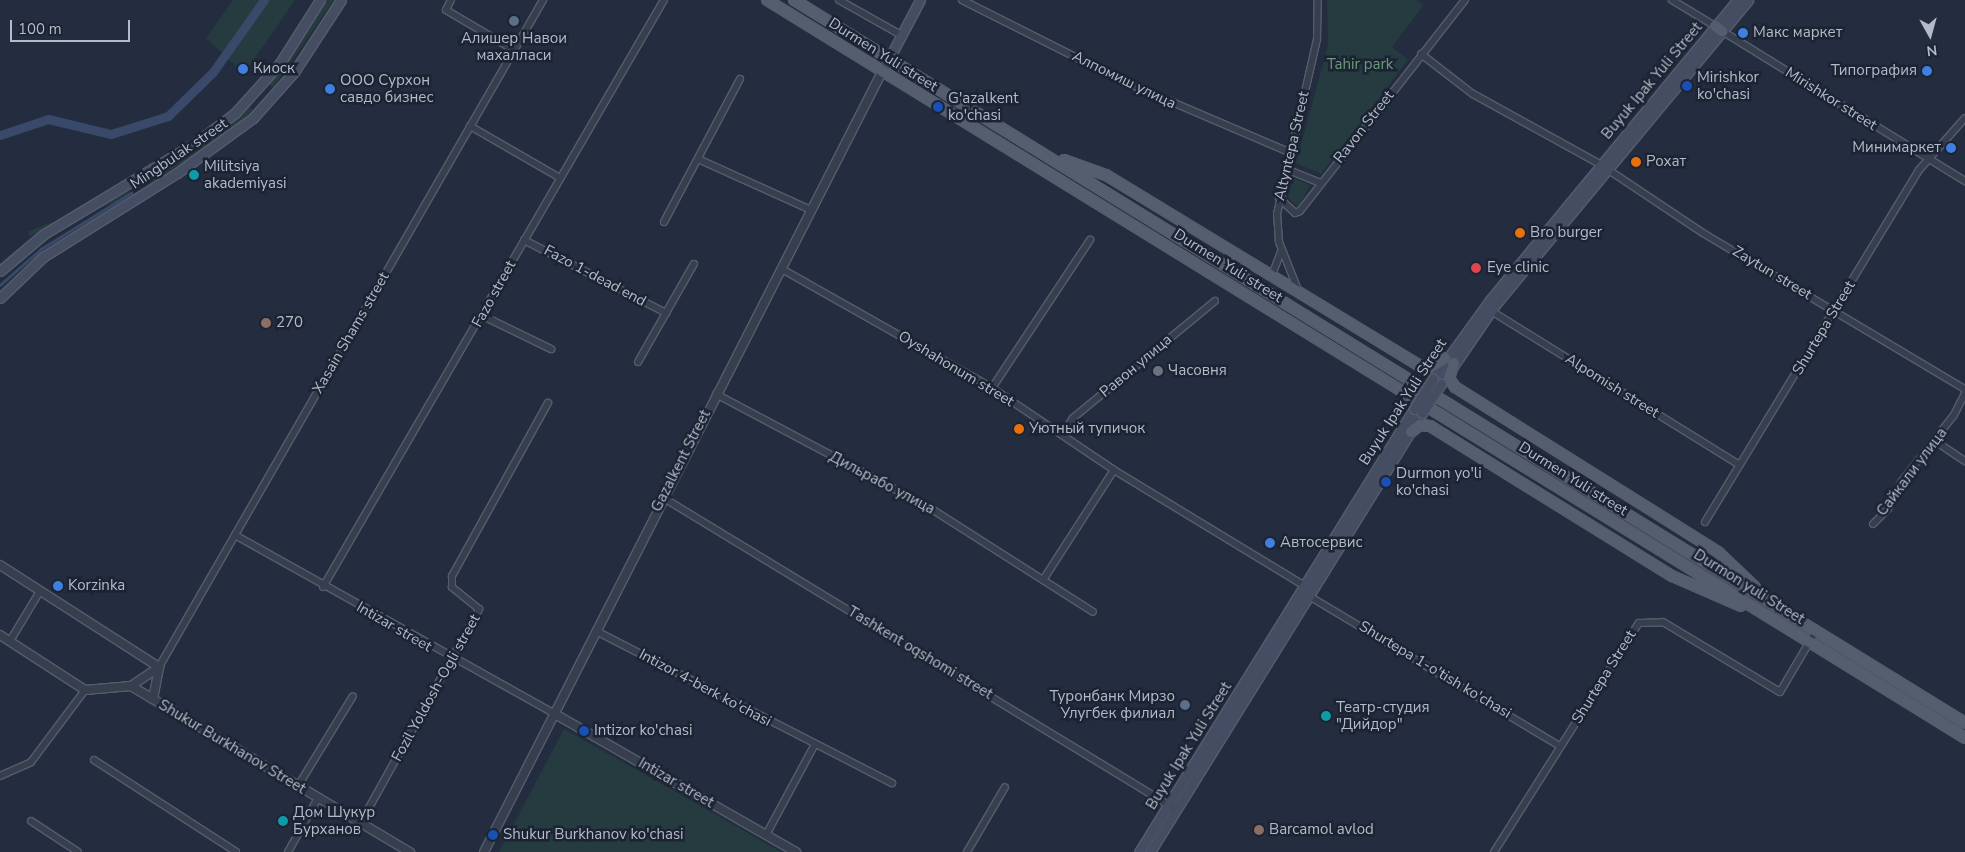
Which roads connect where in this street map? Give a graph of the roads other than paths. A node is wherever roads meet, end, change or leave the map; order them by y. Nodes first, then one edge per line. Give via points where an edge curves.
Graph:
1 (320, 0) edge
2 (341, 0) edge
3 (451, 0) edge
4 (543, 0) edge
5 (664, 0) edge
6 (767, 0) edge
7 (794, 0) edge
8 (839, 0) edge
9 (920, 0) edge
10 (962, 0) edge
11 (1318, 0) edge
12 (1465, 0) edge
13 (1672, 0) edge
14 (1737, 0) edge
15 (1748, 0) edge
16 (1719, 28) junction
17 (901, 35) junction
18 (514, 50) junction
19 (1422, 54) junction
20 (889, 59) junction
21 (882, 72) junction
22 (740, 79) dead end
23 (255, 93) junction
24 (267, 104) junction
25 (1965, 118) edge
26 (470, 126) junction
27 (1290, 152) junction
28 (1045, 154) junction
29 (698, 159) junction
30 (1928, 159) junction
31 (1604, 166) junction
32 (1286, 169) junction
33 (560, 178) junction
34 (138, 179) junction
35 (1965, 181) edge
36 (1320, 184) junction
37 (146, 193) junction
38 (1279, 198) junction
39 (811, 210) junction
40 (664, 222) dead end
41 (524, 240) junction
42 (1090, 240) dead end
43 (1281, 248) junction
44 (694, 264) dead end
45 (782, 269) junction
46 (0, 271) edge
47 (1272, 275) junction
48 (1298, 290) junction
49 (0, 298) edge
50 (1215, 300) dead end
51 (1487, 309) junction
52 (1836, 311) junction
53 (666, 313) junction
54 (483, 316) junction
55 (551, 349) dead end
56 (1450, 361) junction
57 (638, 362) dead end
58 (992, 388) junction
59 (1965, 390) edge
60 (1965, 393) edge
61 (716, 394) junction
62 (548, 404) dead end
63 (1418, 411) junction
64 (1411, 432) junction
65 (1062, 435) junction
66 (1936, 441) junction
67 (1965, 461) edge
68 (1740, 465) junction
69 (1114, 470) junction
70 (662, 497) junction
71 (1706, 522) dead end
72 (1873, 524) dead end
73 (235, 535) junction
74 (0, 565) edge
75 (1043, 580) junction
76 (323, 586) junction
77 (40, 591) junction
78 (1307, 591) junction
79 (1774, 605) junction
80 (1093, 612) dead end
81 (1768, 616) junction
82 (596, 631) junction
83 (1816, 631) junction
84 (0, 635) edge
85 (10, 641) junction
86 (1810, 642) junction
87 (451, 659) junction
88 (159, 667) junction
89 (130, 686) junction
90 (85, 690) junction
91 (353, 696) dead end
92 (153, 699) junction
93 (555, 714) junction
94 (1965, 723) edge
95 (1965, 738) edge
96 (814, 746) junction
97 (1560, 746) junction
98 (94, 760) dead end
99 (0, 776) edge
100 (892, 783) dead end
101 (298, 786) junction
102 (1005, 787) dead end
103 (318, 798) junction
104 (1172, 807) junction
105 (31, 820) dead end
106 (360, 824) junction
107 (766, 834) junction
108 (78, 852) edge
109 (236, 852) edge
110 (288, 852) edge
111 (410, 852) edge
112 (484, 852) edge
113 (796, 852) edge
114 (967, 852) edge
115 (1139, 852) edge
116 (1150, 852) edge
117 (1494, 852) edge

1 - 23 main road, Mingbulak street
2 - 24 main road, Mingbulak street
3 - 18 street via 446,10
4 - 18 street, Xasain Shams street
5 - 33 street, Fazo street
6 - 21 main road, Durmen Yuli street
7 - 20 main road, Durmen Yuli street
8 - 17 street
9 - 17 main road
10 - 27 street, Алпомиш улица via 1123,81
11 - 27 street, Altyntepa Street via 1317,39
12 - 19 street, Ravon Street
13 - 16 street, Mirishkor street
14 - 16 main road, Buyuk Ipak Yuli Street
15 - 16 main road, Buyuk Ipak Yuli Street
16 - 30 street, Mirishkor street
16 - 31 main road, Buyuk Ipak Yuli Street
17 - 20 main road
18 - 26 street, Xasain Shams street
19 - 31 street, Zaytun street via 1473,94
19 - 36 street, Ravon Street
20 - 21 main road
20 - 28 main road, Durmen Yuli street
21 - 39 street, Gazalkent Street
21 - 81 main road, Durmon yuli Street
22 - 29 street
23 - 24 main road
23 - 34 main road, Mingbulak street via 209,133
24 - 37 main road, Mingbulak street via 228,138
25 - 30 street, Shurtepa Street
26 - 33 street
26 - 73 street, Xasain Shams street
27 - 32 street, Altyntepa Street
28 - 47 main road via 1106,175
28 - 79 main road, Durmon yuli Street
29 - 39 street
29 - 40 street
30 - 35 street, Mirishkor street
30 - 52 street, Shurtepa Street
31 - 51 main road, Buyuk Ipak Yuli Street
31 - 52 street, Zaytun street
32 - 36 street
32 - 38 street, Altyntepa Street
33 - 41 street, Fazo street
34 - 37 main road
34 - 46 main road, Mingbulak street via 40,237
36 - 38 street, Ravon Street via 1298,213
37 - 49 main road, Mingbulak street via 43,257
38 - 43 street, Altyntepa Street
39 - 45 street, Gazalkent Street
41 - 53 street, Fazo 1-dead end
41 - 54 street, Fazo street
42 - 58 street
43 - 47 street
43 - 48 street, Altyntepa Street
44 - 53 street
45 - 58 street, Oyshahonum street
45 - 61 street, Gazalkent Street
47 - 48 main road
48 - 56 main road via 1418,365 1431,367
50 - 65 street, Равон улица via 1073,418
51 - 56 main road, Buyuk Ipak Yuli Street
51 - 68 street, Alpomish street
52 - 59 street, Zaytun street
52 - 68 street, Shurtepa Street
53 - 57 street
54 - 55 street
54 - 76 street, Fazo street
56 - 63 main road, Buyuk Ipak Yuli Street, bridge
56 - 79 main road via 1450,378 1455,387 1718,552
58 - 65 street, Oyshahonum street
60 - 66 street, Сайкали улица
61 - 70 street, Gazalkent Street
61 - 75 street, Дильрабо улица via 930,508
62 - 87 street, Fozil Yoldosh-Ogli street via 452,576 452,587 479,609
63 - 64 main road, Buyuk Ipak Yuli Street
63 - 78 main road, Buyuk Ipak Yuli Street
64 - 78 main road, Buyuk Ipak Yuli Street
64 - 81 main road via 1420,425 1430,426 1672,576
65 - 69 street, Oyshahonum street
66 - 67 street
66 - 72 street, Сайкали улица
68 - 71 street, Shurtepa Street
69 - 75 street
69 - 78 street, Oyshahonum street
70 - 82 street, Gazalkent Street
70 - 104 street, Tаshkent oqshomi street
73 - 76 street, Intizar street
73 - 88 street, Xasain Shams street
74 - 77 street
75 - 80 street, Дильрабо улица
76 - 87 street, Intizar street
77 - 85 street
77 - 88 street
78 - 97 street, Shurtepa 1-o'tish ko'chasi
78 - 104 main road, Buyuk Ipak Yuli Street
79 - 83 main road, Durmon yuli Street
81 - 86 main road, Durmon yuli Street
82 - 93 street, Gazalkent Street
82 - 96 street, Intizor 4-berk ko'chasi
83 - 86 street, Shurtepa Street
83 - 94 main road
84 - 85 street
85 - 90 street
86 - 95 main road
86 - 97 street, Shurtepa Street via 1780,692 1663,622 1643,621 1631,630
87 - 93 street, Intizar street
87 - 106 street, Fozil Yoldosh-Ogli street
88 - 89 street
88 - 92 street
89 - 90 street
89 - 92 street, Shukur Burkhanov Street
90 - 99 street via 31,762
91 - 101 street
92 - 101 street, Shukur Burkhanov Street
93 - 107 street, Intizаr street
93 - 112 street, Gazalkent Street
96 - 100 street, Intizor 4-berk ko'chasi
96 - 107 street
97 - 117 street, Shurtepa Street
98 - 109 street
101 - 103 street, Shukur Burkhanov Street
102 - 114 street
103 - 106 street, Shukur Burkhanov Street
103 - 110 street
104 - 115 main road, Buyuk Ipak Yuli Street
104 - 116 main road, Buyuk Ipak Yuli Street
105 - 108 street
106 - 111 street, Shukur Burkhanov Street
107 - 113 street, Intizаr street

